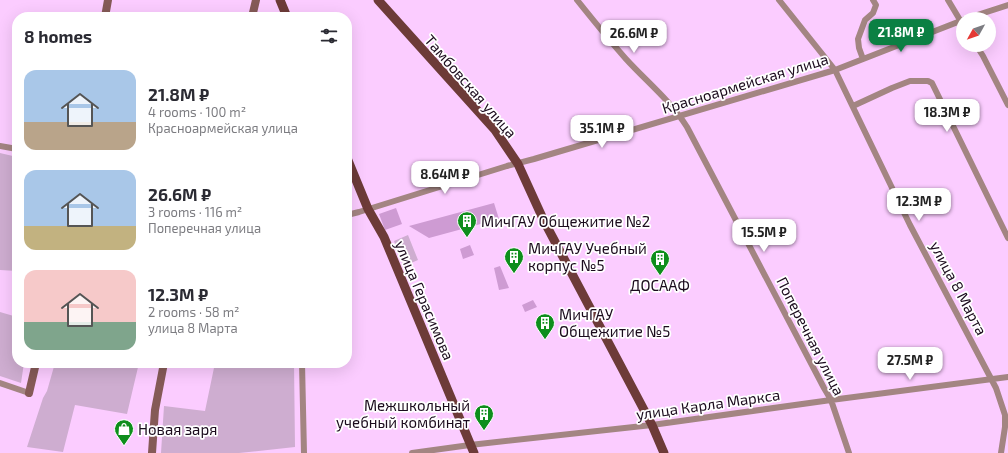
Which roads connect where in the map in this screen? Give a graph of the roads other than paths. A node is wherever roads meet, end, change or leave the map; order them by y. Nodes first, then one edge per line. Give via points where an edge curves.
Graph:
1 (108, 0) edge
2 (256, 0) edge
3 (280, 0) edge
4 (378, 0) edge
5 (577, 0) edge
6 (779, 0) edge
7 (873, 0) edge
8 (948, 0) edge
9 (1008, 5) edge
10 (106, 12) edge
11 (253, 12) edge
12 (285, 12) edge
13 (957, 12) edge
14 (988, 12) edge
15 (956, 24) edge
16 (980, 52) edge
17 (863, 59) junction
18 (836, 70) junction
19 (1008, 105) edge
20 (853, 106) junction
21 (680, 116) junction
22 (0, 146) edge
23 (12, 148) edge
24 (518, 164) junction
25 (352, 170) edge
26 (368, 209) junction
27 (352, 213) edge
28 (1008, 238) edge
29 (35, 368) edge
30 (163, 368) edge
31 (302, 368) edge
32 (1008, 377) edge
33 (992, 379) junction
34 (0, 383) edge
35 (29, 392) joint
36 (831, 400) junction
37 (652, 425) junction
38 (472, 449) edge
39 (152, 453) edge
40 (304, 453) edge
41 (412, 453) edge
42 (664, 453) edge
43 (849, 453) edge
44 (1002, 453) edge

1 - 10 main road
2 - 11 main road
3 - 12 main road
4 - 24 main road, Тамбовская улица via 494,130
5 - 21 street, Поперечная улица via 626,59
6 - 18 street, улица 8 Марта
7 - 17 street via 876,5 873,13 865,20 858,39
8 - 13 street
9 - 14 street, Красноармейская улица
15 - 17 street, Красноармейская улица
16 - 19 street
17 - 18 street, Красноармейская улица
18 - 20 street, улица 8 Марта
18 - 21 street, Красноармейская улица
20 - 28 street via 910,81 932,83
20 - 33 street, улица 8 Марта via 910,225
21 - 24 street, Красноармейская улица
21 - 36 street, Поперечная улица
22 - 23 street
24 - 26 street, Красноармейская улица
24 - 37 main road, Тамбовская улица via 544,221
25 - 26 main road, улица Герасимова
26 - 27 street, Красноармейская улица
26 - 38 main road, улица Герасимова via 384,237
29 - 35 main road
30 - 39 main road via 155,410
31 - 40 street
32 - 33 street, улица Карла Маркса
33 - 36 street, улица Карла Маркса
33 - 44 street, улица 8 Марта via 1005,415
34 - 35 street
36 - 37 street, улица Карла Маркса
36 - 43 street, Поперечная улица
37 - 38 street, улица Карла Маркса
37 - 42 main road, Тамбовская улица
38 - 41 street, улица Карла Маркса

